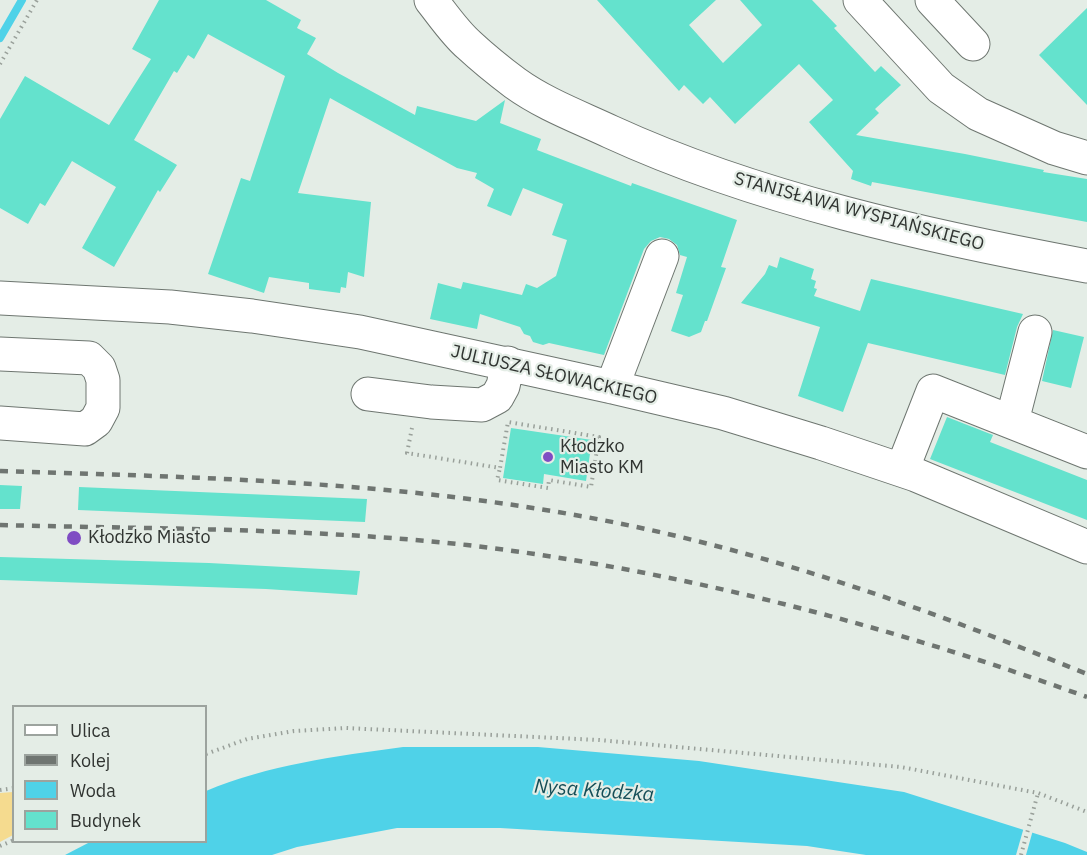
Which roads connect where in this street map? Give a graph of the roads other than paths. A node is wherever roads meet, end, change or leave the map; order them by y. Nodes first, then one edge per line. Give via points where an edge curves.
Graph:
1 (431, 0) edge
2 (860, 0) edge
3 (932, 0) edge
4 (973, 44) dead end
5 (1087, 158) edge
6 (662, 256) dead end
7 (1087, 266) edge
8 (0, 297) edge
9 (1035, 332) dead end
10 (0, 354) edge
11 (508, 363) junction
12 (612, 387) junction
13 (369, 394) dead end
14 (1012, 421) junction
15 (0, 423) edge
16 (1087, 452) edge
17 (902, 470) junction
18 (1087, 547) edge

1 - 7 street, STANISŁAWA WYSPIAŃSKIEGO via 468,44 515,83 552,106 645,148 799,200
2 - 5 street via 941,87 978,114 1054,148
3 - 4 street
6 - 12 street
8 - 11 street, JULIUSZA SŁOWACKIEGO via 252,316 360,332
9 - 14 street
10 - 15 street via 89,358 99,368 103,380 103,408 96,421 85,429
11 - 12 street, JULIUSZA SŁOWACKIEGO
11 - 13 street via 497,397 483,405
12 - 17 street, JULIUSZA SŁOWACKIEGO via 723,413
14 - 16 street
14 - 17 street via 933,391
17 - 18 street, JULIUSZA SŁOWACKIEGO

